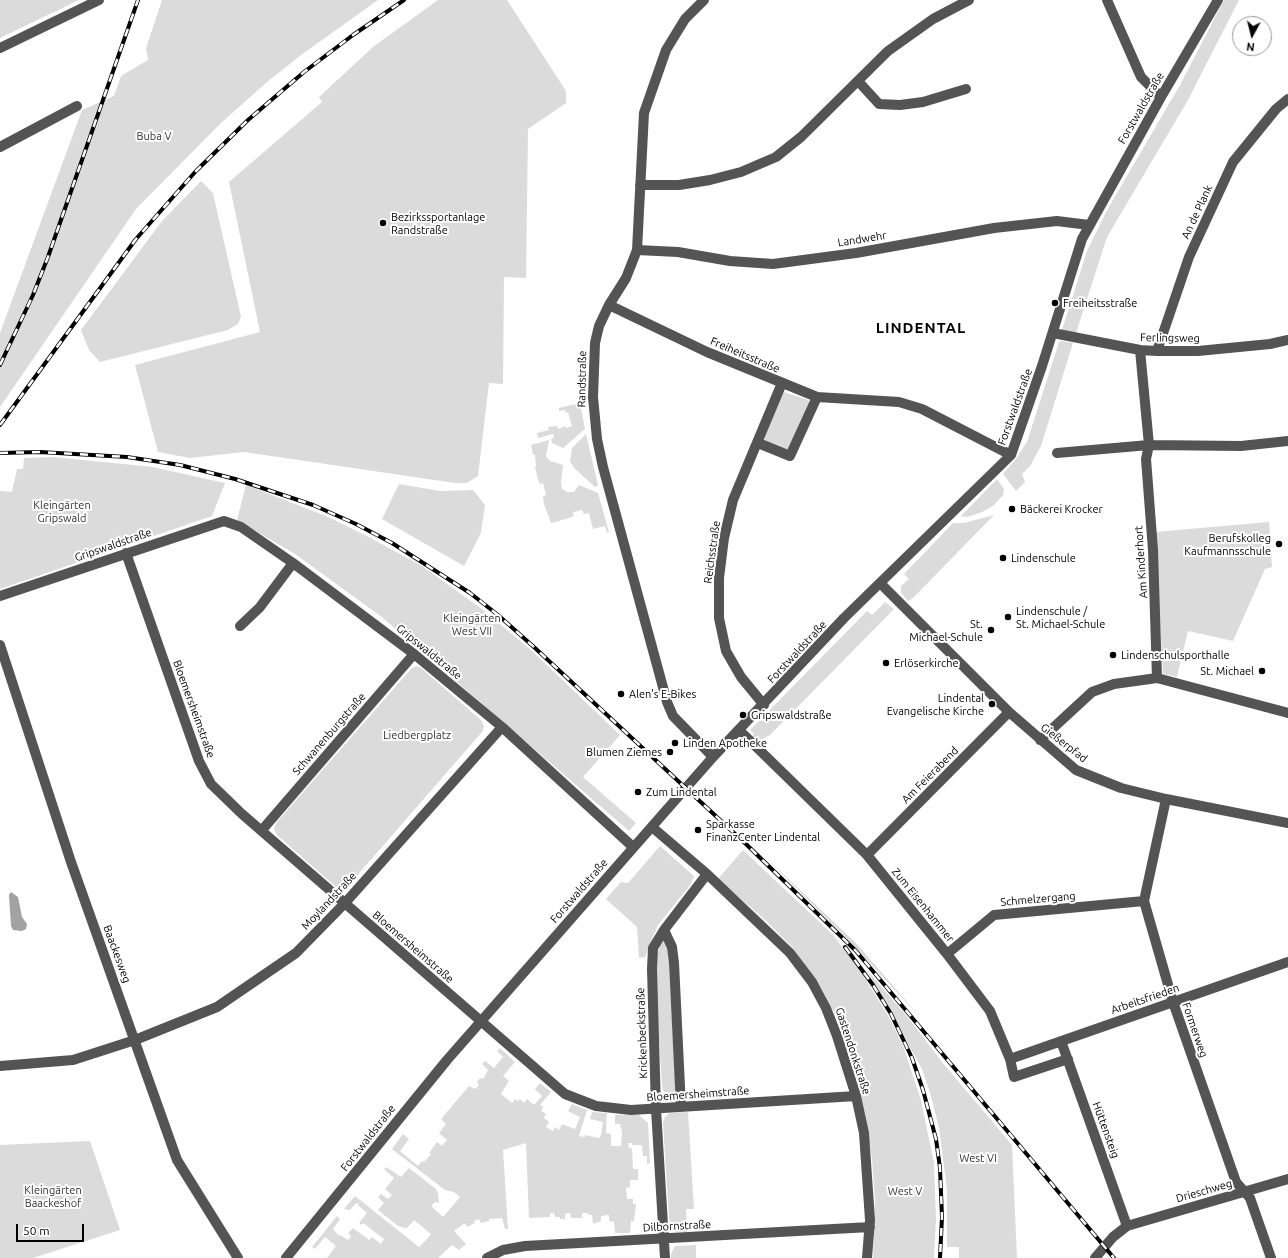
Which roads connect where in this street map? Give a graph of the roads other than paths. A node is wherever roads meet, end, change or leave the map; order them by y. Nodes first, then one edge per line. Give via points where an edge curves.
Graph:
1 (99, 0) edge
2 (704, 0) edge
3 (969, 0) edge
4 (1107, 0) edge
5 (1218, 0) edge
6 (0, 48) edge
7 (858, 81) junction
8 (966, 89) dead end
9 (1161, 97) junction
10 (1288, 99) edge
11 (77, 106) dead end
12 (0, 147) edge
13 (640, 185) junction
14 (1089, 224) junction
15 (637, 250) junction
16 (609, 305) junction
17 (1053, 333) junction
18 (1288, 340) edge
19 (1140, 350) junction
20 (1157, 351) junction
21 (782, 383) junction
22 (817, 397) junction
23 (1288, 441) edge
24 (758, 443) junction
25 (1149, 445) junction
26 (1057, 453) dead end
27 (1011, 455) junction
28 (126, 554) junction
29 (293, 563) junction
30 (880, 583) junction
31 (0, 596) edge
32 (240, 626) dead end
33 (0, 644) edge
34 (414, 654) junction
35 (1157, 678) junction
36 (764, 705) junction
37 (1009, 712) junction
38 (1288, 712) edge
39 (502, 727) junction
40 (740, 731) junction
41 (1040, 740) junction
42 (713, 757) junction
43 (1166, 799) junction
44 (1288, 823) edge
45 (652, 827) junction
46 (262, 830) junction
47 (633, 847) junction
48 (867, 855) junction
49 (707, 874) junction
50 (1144, 901) junction
51 (345, 903) junction
52 (664, 930) junction
53 (947, 954) junction
54 (1288, 962) edge
55 (1173, 1002) junction
56 (481, 1022) junction
57 (135, 1040) junction
58 (1061, 1041) junction
59 (1010, 1059) junction
60 (1068, 1059) junction
61 (0, 1066) edge
62 (856, 1096) junction
63 (681, 1107) junction
64 (656, 1109) junction
65 (1288, 1179) edge
66 (1245, 1191) junction
67 (1127, 1226) junction
68 (870, 1227) junction
69 (664, 1239) junction
70 (238, 1258) edge
71 (286, 1258) edge
72 (487, 1258) edge
73 (664, 1258) edge
74 (866, 1258) edge
75 (1095, 1258) edge
76 (1271, 1258) edge

1 - 6 street
2 - 13 street, Randstraße via 685,19 666,50 644,112
3 - 7 street via 932,19 888,51
4 - 9 street via 1141,77
5 - 9 street, Forstwaldstraße
7 - 8 street via 880,104 923,102
7 - 13 street via 776,157 741,172 710,180 679,185
9 - 14 street, Forstwaldstraße
10 - 20 street, An de Plank via 1276,109 1233,162 1189,257
11 - 12 street
13 - 15 street, Randstraße
14 - 15 street, Landwehr via 1057,221 994,228 856,253 773,264 730,261 678,252
14 - 17 street, Forstwaldstraße
15 - 16 street, Randstraße via 626,278
16 - 21 street, Freiheitsstraße via 707,352
16 - 42 street, Randstraße via 599,326 592,374 594,412 603,467 667,702 673,716
17 - 19 street, Ferlingsweg
17 - 27 street, Forstwaldstraße
18 - 20 street, Ferlingsweg via 1198,352
19 - 20 street, Ferlingsweg
19 - 25 street
21 - 22 street, Freiheitsstraße
21 - 24 street, Reichsstraße
22 - 24 street via 790,456
22 - 27 street, Freiheitsstraße via 899,402 922,409
23 - 25 street via 1241,446
24 - 36 street, Reichsstraße via 733,500 724,538 719,578 719,618 726,651 741,677
25 - 26 street
25 - 35 street, Am Kinderhort via 1146,459 1153,558
27 - 30 street, Forstwaldstraße
28 - 29 street, Gripswaldstraße via 224,520 241,527
28 - 31 street, Gripswaldstraße
28 - 46 street, Bloemersheimstraße via 202,766 211,784
29 - 32 street via 260,607
29 - 34 street, Gripswaldstraße
30 - 36 street, Forstwaldstraße
30 - 37 street, Gießerpfad
33 - 57 street, Baackesweg via 69,855
34 - 39 street, Gripswaldstraße
34 - 46 street, Schwanenburgstraße
35 - 38 street
35 - 41 street via 1114,684 1092,692
36 - 40 street, Forstwaldstraße
37 - 41 street, Gießerpfad
37 - 48 street, Am Feierabend
39 - 47 street, Gripswaldstraße
39 - 51 street, Moylandstraße
40 - 42 street, Forstwaldstraße
40 - 48 street, Zum Eisenhammer
41 - 43 street, Gießerpfad via 1076,770 1121,788
42 - 45 street, Forstwaldstraße
43 - 44 street, Gießerpfad
43 - 50 street, Formerweg
45 - 47 street, Forstwaldstraße
45 - 49 street, Gastendonkstraße
46 - 51 street, Bloemersheimstraße
47 - 56 street, Forstwaldstraße
48 - 53 street, Zum Eisenhammer
49 - 52 street, Krickenbeckstraße
49 - 62 street, Gastendonkstraße via 790,953 812,982 838,1036
50 - 53 street, Schmelzergang via 994,916
50 - 55 street, Formerweg
51 - 56 street, Bloemersheimstraße
51 - 57 street, Moylandstraße via 296,953 217,1007
52 - 63 street via 672,947 673,957
52 - 64 street, Krickenbeckstraße via 653,948 652,969
53 - 59 street, Zum Eisenhammer via 990,1011
54 - 55 street, Arbeitsfrieden
55 - 58 street, Arbeitsfrieden
55 - 66 street, Formerweg via 1236,1182
56 - 64 street, Bloemersheimstraße via 565,1094 596,1106 631,1110
56 - 71 street, Forstwaldstraße via 410,1104
57 - 61 street, Moylandstraße via 73,1060
57 - 70 street, Baackesweg via 177,1160
58 - 59 street, Arbeitsfrieden
58 - 60 street, Hüttensteig
59 - 60 street, Zum Eisenhammer via 1014,1077
60 - 67 street, Hüttensteig
62 - 63 street, Bloemersheimstraße
62 - 68 street, Gastendonkstraße via 864,1133
63 - 64 street, Bloemersheimstraße
64 - 69 street, Krickenbeckstraße
65 - 66 street, Drieschweg
66 - 67 street, Drieschweg
66 - 76 street, Formerweg via 1250,1198
67 - 75 street
68 - 69 street, Dilbornstraße
68 - 74 street, Gastendonkstraße
69 - 72 street, Dilbornstraße via 525,1246 503,1250
69 - 73 street, Krickenbeckstraße

